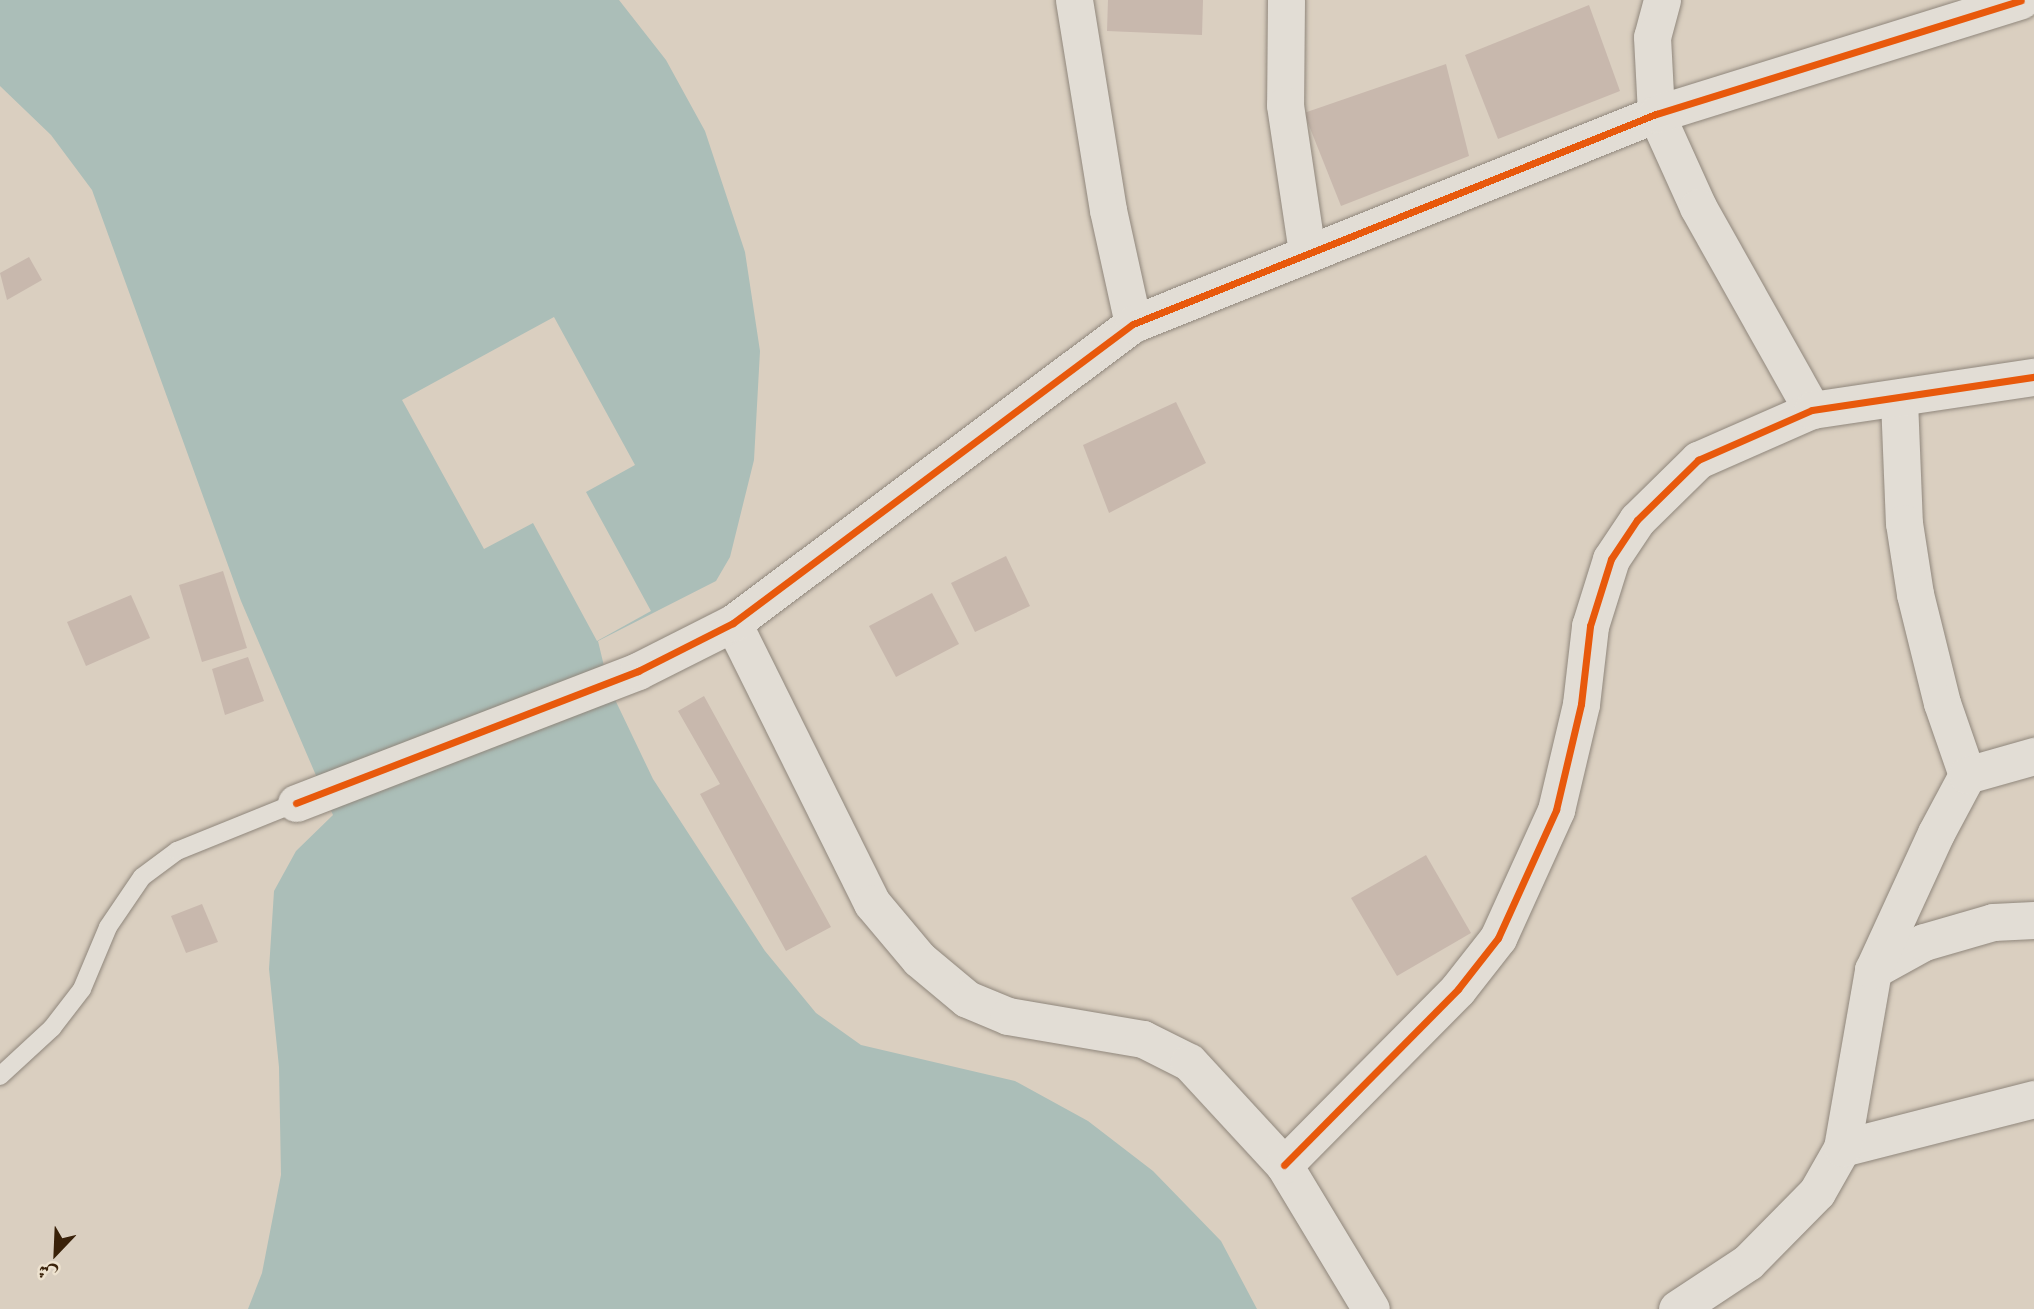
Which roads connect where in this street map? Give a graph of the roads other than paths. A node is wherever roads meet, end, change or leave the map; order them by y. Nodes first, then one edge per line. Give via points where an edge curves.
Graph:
1 (1074, 0) edge
2 (1286, 0) edge
3 (1662, 0) edge
4 (2021, 0) edge
5 (1657, 114) junction
6 (1307, 252) junction
7 (1133, 324) junction
8 (2034, 377) edge
9 (1899, 400) junction
10 (1812, 410) junction
11 (733, 623) junction
12 (2034, 756) edge
13 (1967, 775) junction
14 (296, 803) joint
15 (2034, 919) edge
16 (1873, 970) junction
17 (0, 1076) edge
18 (2034, 1099) edge
19 (1842, 1148) junction
20 (1284, 1165) junction
21 (1370, 1309) edge
22 (1677, 1309) edge

1 - 7 street via 1108,210
2 - 6 street via 1285,105
3 - 5 street via 1652,37
4 - 5 street
5 - 6 street
5 - 10 street via 1698,208
6 - 7 street
7 - 11 street
8 - 9 street
9 - 10 street
9 - 13 street via 1904,523 1915,594 1941,703
10 - 20 street via 1698,460 1637,520 1611,559 1590,626 1581,704 1556,810 1498,938 1458,989
11 - 14 street via 638,671
11 - 20 street via 872,903 919,959 967,999 1008,1016 1143,1039 1189,1062
12 - 13 street
13 - 16 street
14 - 17 lane via 177,850 142,877 108,927 82,989 52,1027
15 - 16 street via 1993,922 1924,942
16 - 19 street
18 - 19 street
19 - 22 street via 1788,1226 1748,1262
20 - 21 street

